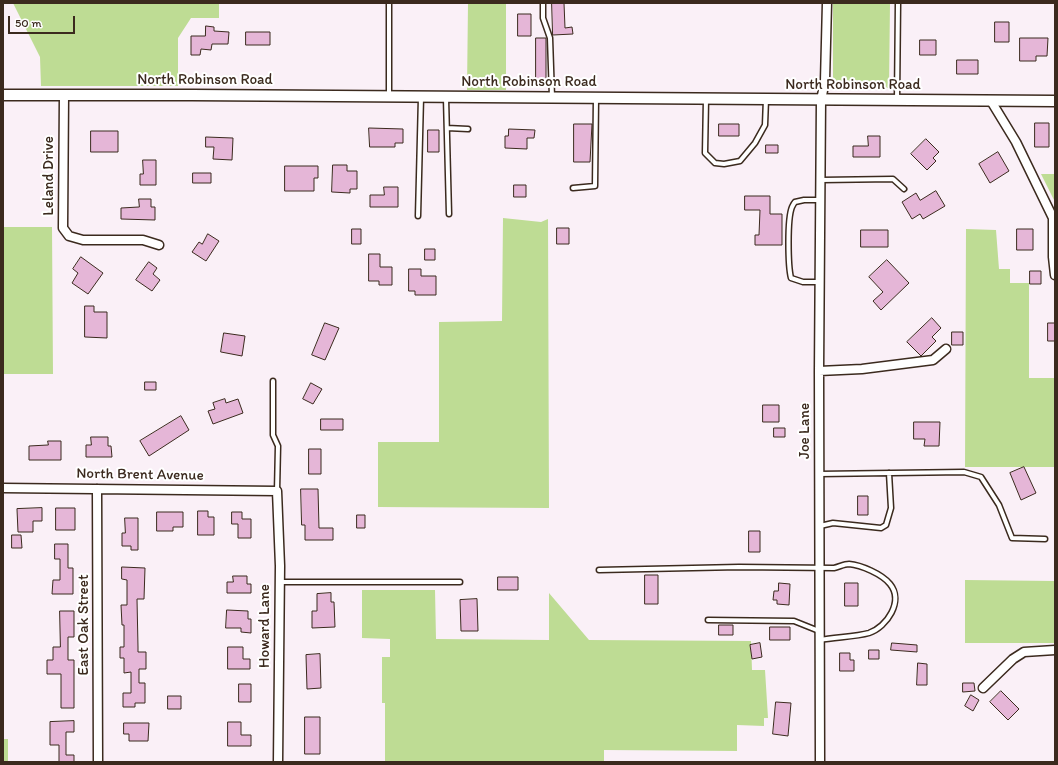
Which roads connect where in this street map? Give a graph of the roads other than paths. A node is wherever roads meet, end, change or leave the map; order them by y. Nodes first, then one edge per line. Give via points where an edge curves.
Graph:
1 (389, 3) edge
2 (543, 3) edge
3 (827, 3) edge
4 (898, 3) edge
5 (3, 95) edge
6 (64, 96) junction
7 (390, 96) junction
8 (421, 97) junction
9 (446, 97) junction
10 (552, 97) junction
11 (596, 98) junction
12 (706, 99) junction
13 (766, 99) junction
14 (821, 100) junction
15 (897, 100) junction
16 (991, 101) junction
17 (1055, 101) edge
18 (447, 128) junction
19 (468, 129) dead end
20 (821, 180) junction
21 (573, 188) dead end
22 (904, 189) dead end
23 (821, 200) junction
24 (449, 214) dead end
25 (418, 216) dead end
26 (158, 245) dead end
27 (1055, 275) edge
28 (820, 282) junction
29 (946, 349) dead end
30 (819, 371) junction
31 (273, 381) dead end
32 (889, 473) junction
33 (819, 474) junction
34 (3, 488) edge
35 (97, 489) junction
36 (277, 491) junction
37 (819, 526) junction
38 (1045, 539) dead end
39 (820, 567) junction
40 (599, 570) dead end
41 (280, 582) junction
42 (460, 582) dead end
43 (708, 620) dead end
44 (820, 631) junction
45 (820, 640) junction
46 (1055, 650) edge
47 (983, 688) dead end
48 (98, 762) edge
49 (278, 762) edge
50 (820, 762) edge

1 - 7 lane
2 - 10 lane via 543,18 550,38
3 - 14 street, Joe Lane via 825,81
4 - 15 lane
5 - 6 street, North Robinson Road
6 - 7 street, North Robinson Road
6 - 26 street, Leland Drive via 63,228 69,236 83,240 143,240
7 - 8 street, North Robinson Road
8 - 9 street, North Robinson Road
8 - 25 lane
9 - 10 street, North Robinson Road
9 - 18 lane
10 - 11 street, North Robinson Road
11 - 12 street, North Robinson Road
11 - 21 lane via 595,186
12 - 13 street, North Robinson Road
12 - 13 lane via 705,153 715,163 724,164 740,160 755,143 764,125
13 - 14 street, North Robinson Road
14 - 15 street, North Robinson Road
14 - 20 street, Joe Lane
15 - 16 street, North Robinson Road
16 - 17 street, North Robinson Road
16 - 27 street via 1016,142 1054,218
18 - 19 lane
18 - 24 lane
20 - 22 lane via 893,179
20 - 23 street, Joe Lane
23 - 28 street, Joe Lane
23 - 28 lane via 804,200 796,202 792,207 788,256 791,278 798,281
28 - 30 street, Joe Lane
29 - 30 street via 933,360 862,369
30 - 33 street, Joe Lane
31 - 36 lane via 273,435 278,446
32 - 33 lane
32 - 37 lane via 891,508 886,525 880,528 833,524
32 - 38 lane via 964,472 982,477 999,505 1012,538
33 - 37 street, Joe Lane
34 - 35 street, North Brent Avenue
35 - 36 street, North Brent Avenue
35 - 48 street, East Oak Street
36 - 41 street, Howard Lane
37 - 39 street, Joe Lane
39 - 40 lane
39 - 44 street, Joe Lane
39 - 45 lane via 834,568 848,564 864,567 890,584 895,596 892,613 882,625 869,633
41 - 42 lane
41 - 49 street, Howard Lane
43 - 44 lane via 794,621
44 - 45 street, Joe Lane
45 - 50 street, Joe Lane
46 - 47 street via 1024,652

